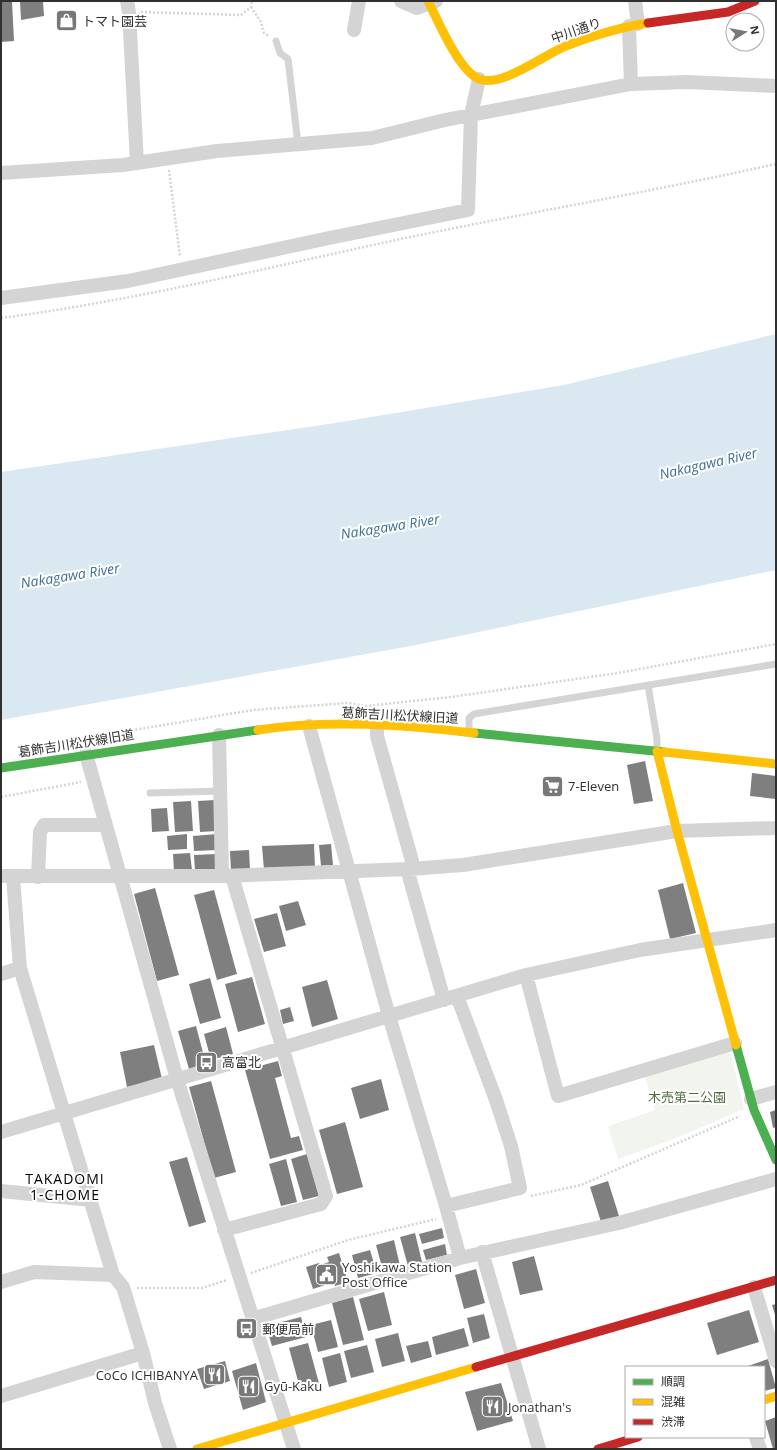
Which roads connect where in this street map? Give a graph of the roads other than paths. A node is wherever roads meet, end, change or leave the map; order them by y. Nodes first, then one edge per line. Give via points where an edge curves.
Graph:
1 (359, 1) edge
2 (401, 1) edge
3 (635, 1) edge
4 (755, 1) edge
5 (431, 2) edge
6 (128, 6) edge
7 (634, 25) junction
8 (354, 30) dead end
9 (276, 41) road end
10 (479, 79) junction
11 (631, 84) junction
12 (776, 86) edge
13 (471, 115) junction
14 (298, 144) junction
15 (136, 164) junction
16 (1, 173) edge
17 (1, 298) edge
18 (776, 664) edge
19 (648, 685) junction
20 (377, 725) junction
21 (309, 726) junction
22 (469, 732) junction
23 (219, 735) junction
24 (657, 751) junction
25 (86, 754) junction
26 (776, 764) edge
27 (1, 768) edge
28 (220, 791) junction
29 (150, 793) dead end
30 (106, 825) junction
31 (776, 828) edge
32 (677, 831) junction
33 (410, 869) junction
34 (349, 872) junction
35 (119, 876) junction
36 (227, 876) junction
37 (7, 877) edge
38 (38, 877) junction
39 (776, 930) edge
40 (706, 941) junction
41 (20, 968) junction
42 (1, 974) edge
43 (526, 975) junction
44 (450, 998) junction
45 (389, 1016) junction
46 (735, 1043) junction
47 (283, 1048) junction
48 (177, 1079) junction
49 (776, 1092) edge
50 (752, 1105) junction
51 (64, 1114) junction
52 (1, 1132) edge
53 (776, 1160) edge
54 (776, 1179) edge
55 (1, 1191) edge
56 (91, 1200) junction
57 (447, 1211) junction
58 (224, 1230) junction
59 (482, 1252) junction
60 (460, 1258) junction
61 (112, 1275) junction
62 (776, 1280) edge
63 (1, 1282) edge
64 (754, 1287) junction
65 (252, 1319) junction
66 (143, 1353) junction
67 (512, 1358) junction
68 (776, 1361) edge
69 (1, 1396) edge
70 (776, 1396) edge
71 (765, 1400) edge
72 (287, 1423) junction
73 (635, 1438) edge
74 (756, 1438) edge
75 (170, 1449) edge
76 (197, 1449) edge
77 (294, 1449) edge
78 (539, 1449) edge
79 (598, 1449) edge
80 (760, 1449) edge

1 - 8 street
2 - 5 street via 416,8
3 - 7 street
4 - 7 street, 中川通り via 728,12
5 - 10 street via 449,44 461,63
6 - 15 street
7 - 10 street, 中川通り via 564,46 511,75 493,80
7 - 11 street
9 - 14 lane via 280,54 288,59
10 - 13 street
11 - 12 street via 687,82
11 - 13 street
13 - 14 street via 372,138
13 - 17 street via 468,210 128,280
14 - 15 street via 217,151
15 - 16 street
18 - 19 lane
19 - 22 lane via 474,714 469,718
19 - 24 lane
20 - 21 street, 葛飾吉川松伏線旧道
20 - 22 street, 葛飾吉川松伏線旧道
20 - 33 street via 377,736 412,861
21 - 23 street, 葛飾吉川松伏線旧道 via 276,727
21 - 34 street
22 - 24 street, 葛飾吉川松伏線旧道
23 - 25 street, 葛飾吉川松伏線旧道
23 - 28 street
24 - 26 street, 葛飾吉川松伏線旧道
24 - 32 street
25 - 27 street, 葛飾吉川松伏線旧道
25 - 30 street
28 - 29 lane
28 - 36 street
30 - 35 street
30 - 38 street via 44,825 39,838
31 - 32 street
32 - 33 street via 463,865
32 - 40 street
33 - 34 street
33 - 44 street via 409,876
34 - 36 street
34 - 45 street
35 - 36 street
35 - 38 street
35 - 48 street
36 - 47 street
37 - 38 street
37 - 41 street
39 - 40 street
40 - 43 street via 640,950
40 - 46 street
41 - 42 street
41 - 51 street
43 - 44 street
43 - 46 street via 558,1096
44 - 45 street
44 - 57 street via 507,1133 520,1188
45 - 47 street
45 - 57 street
46 - 50 street
47 - 48 street
47 - 58 street via 326,1196 321,1204
48 - 51 street
48 - 58 street
49 - 50 street
50 - 53 street
51 - 52 street
51 - 56 street
54 - 59 street via 619,1223
55 - 56 street
56 - 61 street
57 - 60 street
58 - 65 street
59 - 60 street
59 - 67 street
60 - 65 street
61 - 63 street via 34,1272
61 - 66 street via 123,1288
62 - 64 street
64 - 67 street
64 - 68 street
65 - 72 street
66 - 69 street
66 - 75 street
67 - 72 street
67 - 78 street
70 - 71 street
72 - 76 street
72 - 77 street
73 - 79 street
74 - 80 street

